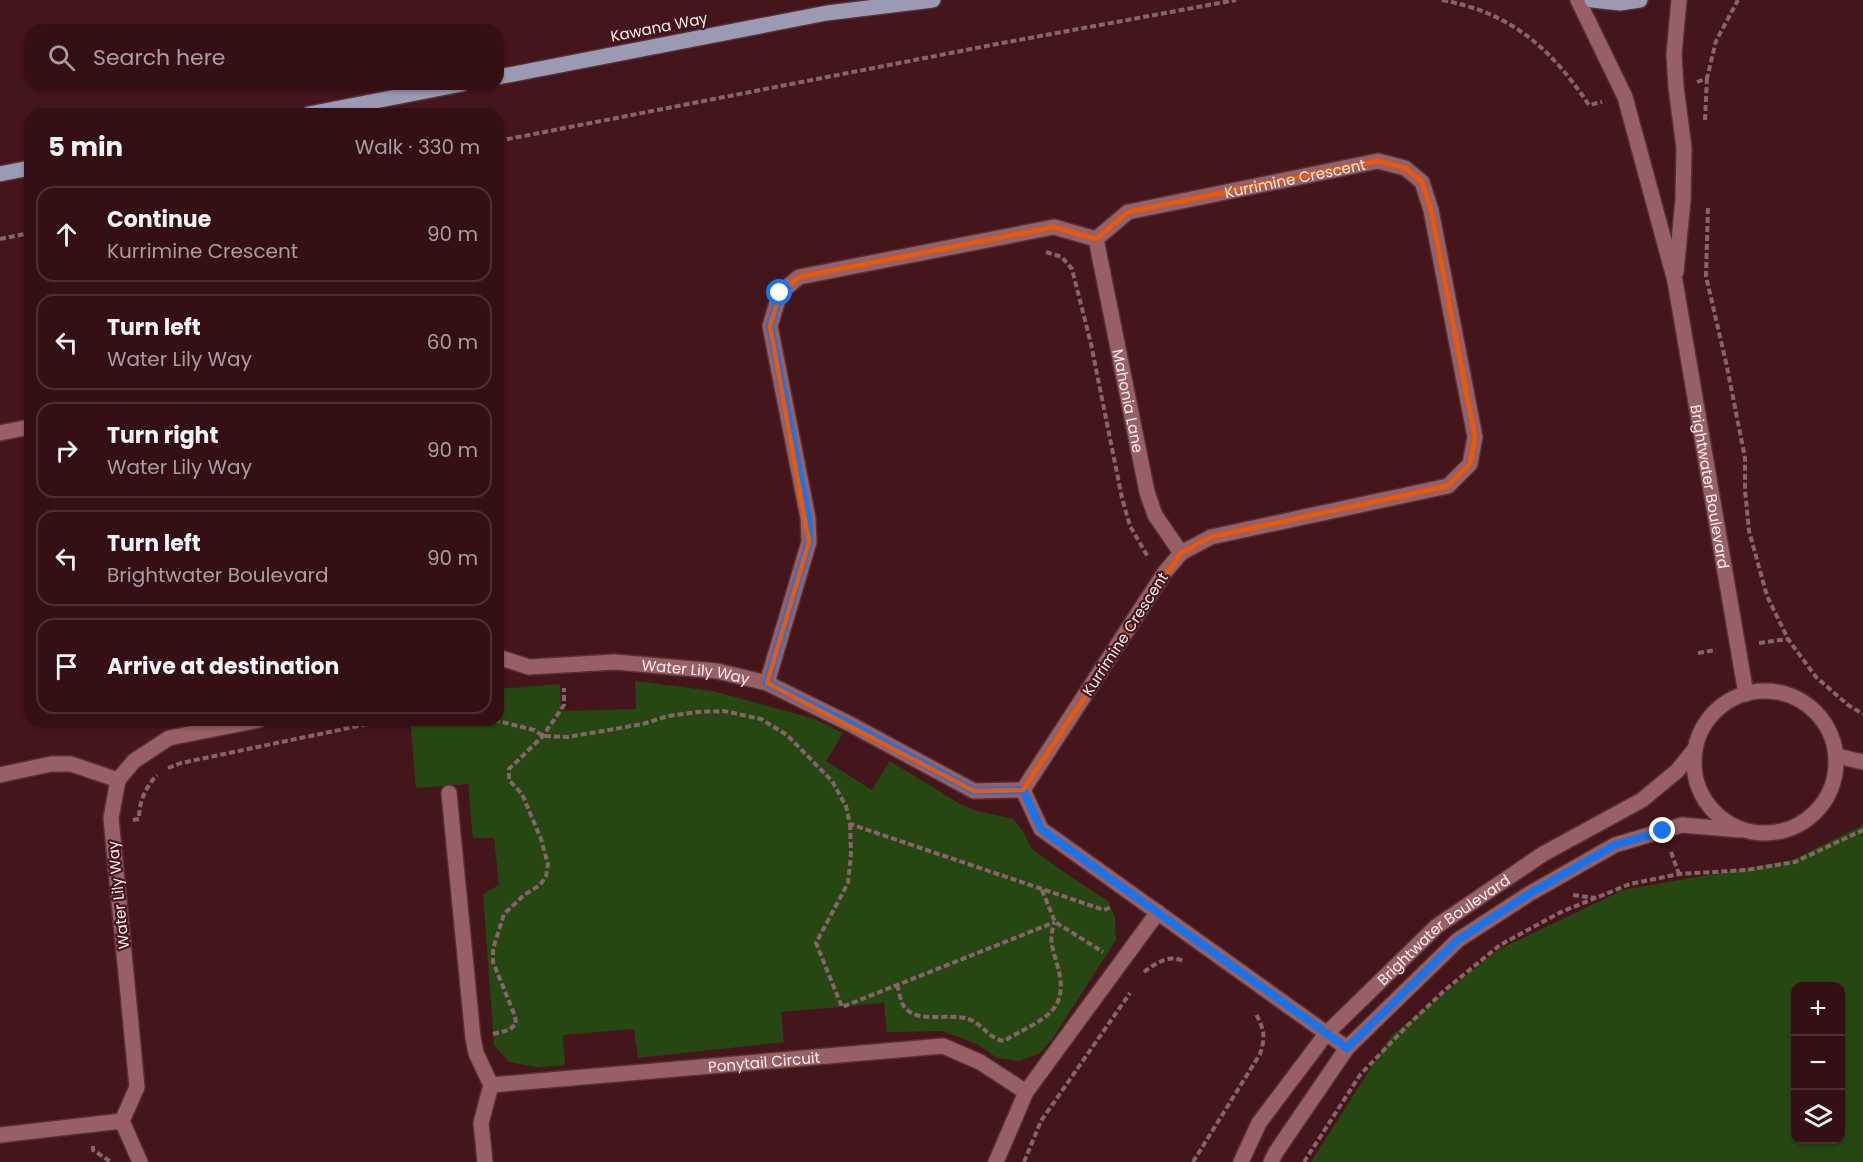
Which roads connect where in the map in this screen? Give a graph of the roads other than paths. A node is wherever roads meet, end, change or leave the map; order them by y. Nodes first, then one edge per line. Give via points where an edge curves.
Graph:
1 (856, 0) edge
2 (933, 0) edge
3 (1578, 0) edge
4 (1592, 0) edge
5 (1640, 0) edge
6 (1679, 0) edge
7 (827, 13) junction
8 (504, 76) edge
9 (431, 90) edge
10 (340, 108) edge
11 (24, 169) edge
12 (0, 174) edge
13 (1096, 239) junction
14 (1675, 281) junction
15 (24, 428) edge
16 (0, 433) edge
17 (1181, 553) junction
18 (504, 659) edge
19 (767, 683) junction
20 (1746, 694) junction
21 (229, 726) edge
22 (1695, 749) junction
23 (1837, 756) junction
24 (1863, 762) edge
25 (0, 775) edge
26 (118, 780) junction
27 (1023, 790) junction
28 (449, 793) dead end
29 (1740, 830) junction
30 (1158, 912) junction
31 (1326, 1034) junction
32 (1347, 1048) junction
33 (491, 1085) junction
34 (1026, 1092) junction
35 (122, 1121) junction
36 (0, 1134) edge
37 (140, 1162) edge
38 (485, 1162) edge
39 (996, 1162) edge
40 (1241, 1162) edge
41 (1271, 1162) edge

1 - 7 main road, Kawana Way
2 - 7 main road, Kawana Way
3 - 14 street, Brightwater Boulevard via 1625,97
4 - 5 main road
6 - 14 street, Brightwater Boulevard via 1674,54 1684,148
7 - 8 main road, Kawana Way
9 - 10 main road
11 - 12 main road
13 - 17 street, Mahonia Lane via 1147,492 1155,514
13 - 17 street, Kurrimine Crescent via 1128,212 1378,162 1405,168 1422,182 1431,210 1475,437 1470,464 1448,486 1211,537
13 - 19 street via 1054,227 799,277 780,293 770,326 808,518 809,542
14 - 20 street, Brightwater Boulevard
15 - 16 street
17 - 27 street, Kurrimine Crescent
18 - 19 street, Water Lily Way via 529,667 615,662 717,671
19 - 27 street, Water Lily Way via 974,791
20 - 22 street via 1713,714 1701,730
20 - 23 street via 1787,694 1806,703 1832,735
21 - 26 street via 169,738 134,761
22 - 29 street via 1698,788 1708,806
22 - 31 street, Brightwater Boulevard via 1677,771 1642,801 1543,854 1437,926
23 - 24 street
23 - 29 street via 1835,780 1826,802 1809,819 1788,830 1764,834
25 - 26 street via 51,764 72,764
26 - 35 street, Water Lily Way via 111,822 136,1086
27 - 30 street via 1041,829
28 - 33 street via 473,1038
29 - 32 street, Brightwater Boulevard via 1682,825 1615,845 1458,940
30 - 31 street
30 - 34 street
31 - 32 street
31 - 40 street, Brightwater Boulevard via 1259,1123
32 - 41 street, Brightwater Boulevard
33 - 34 street, Ponytail Circuit via 944,1046 980,1062
33 - 38 street via 481,1123
34 - 39 street
35 - 36 street
35 - 37 street

